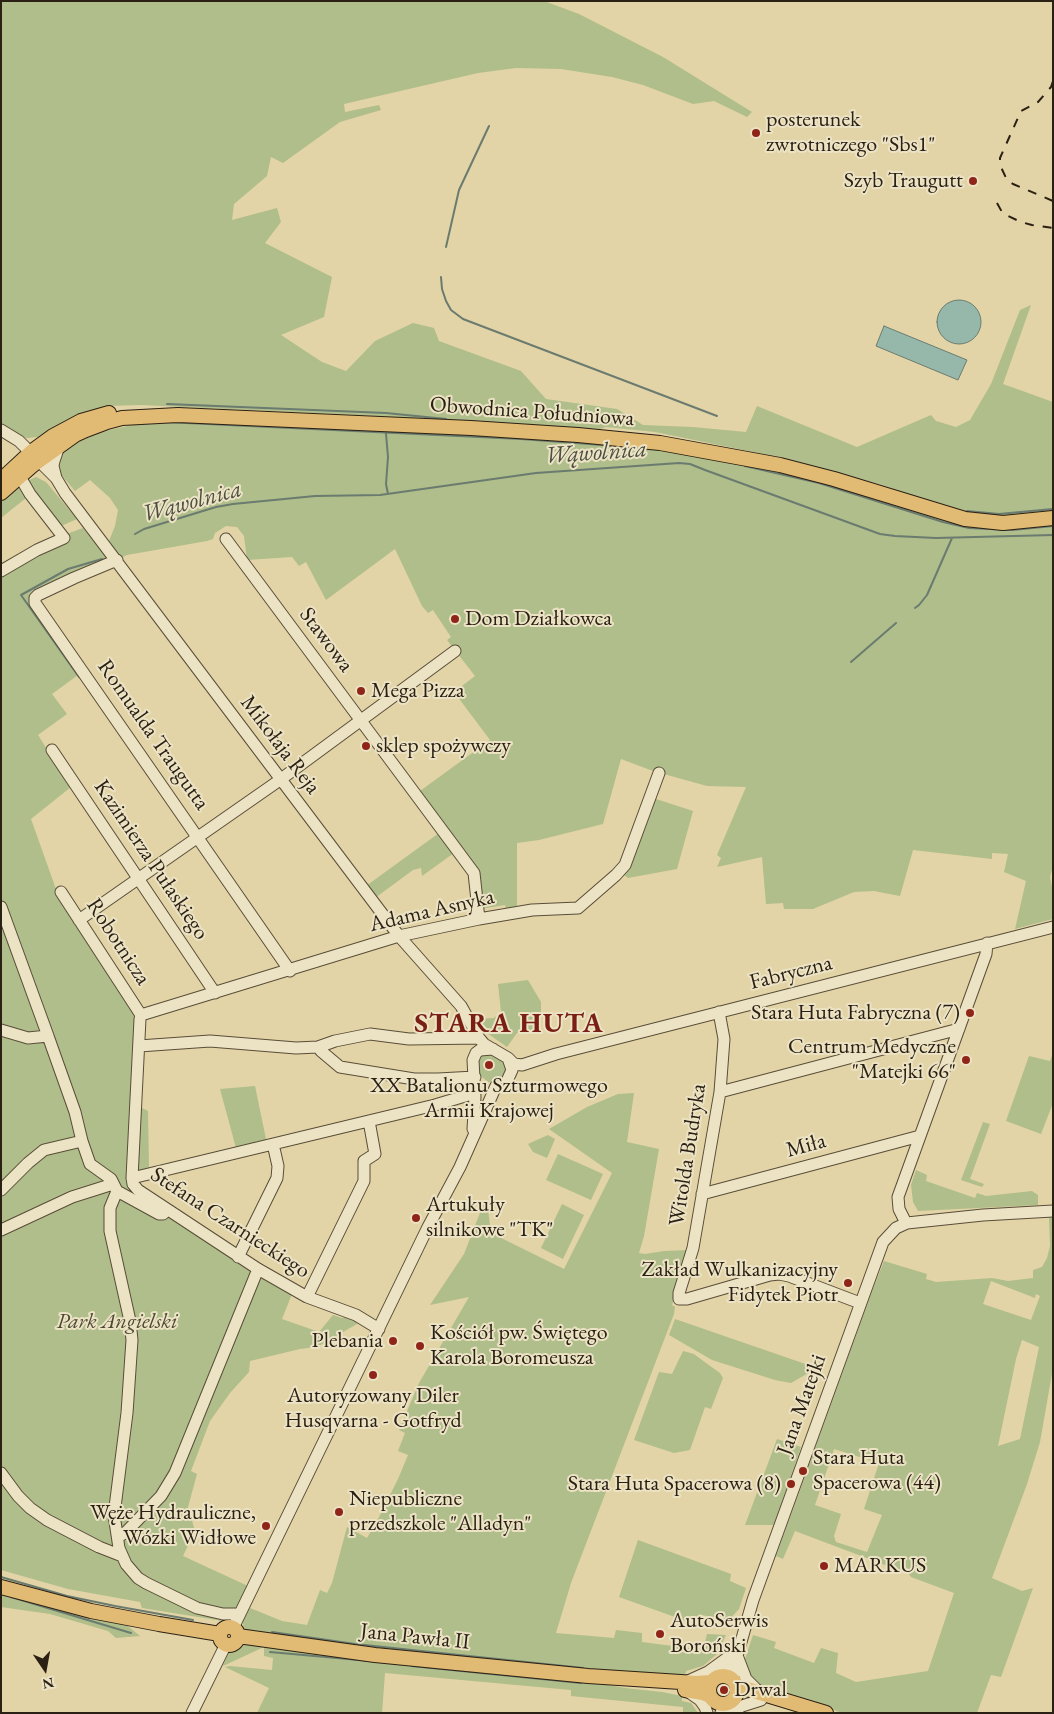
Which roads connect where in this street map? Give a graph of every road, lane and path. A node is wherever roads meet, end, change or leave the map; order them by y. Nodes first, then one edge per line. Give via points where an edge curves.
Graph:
1 (1, 430) edge
2 (1, 436) edge
3 (18, 441) junction
4 (56, 441) junction
5 (32, 459) junction
6 (56, 478) junction
7 (1, 480) edge
8 (23, 482) dead end
9 (1, 493) edge
10 (65, 493) junction
11 (1053, 518) edge
12 (226, 539) dead end
13 (117, 560) junction
14 (1, 571) edge
15 (455, 651) dead end
16 (360, 719) junction
17 (52, 750) dead end
18 (659, 772) dead end
19 (281, 779) junction
20 (199, 837) junction
21 (138, 878) junction
22 (61, 892) dead end
23 (1, 907) edge
24 (479, 919) junction
25 (79, 920) junction
26 (1053, 926) edge
27 (399, 936) junction
28 (987, 943) junction
29 (290, 971) junction
30 (215, 993) junction
31 (719, 1012) junction
32 (141, 1015) junction
33 (959, 1029) junction
34 (1, 1030) edge
35 (48, 1036) junction
36 (474, 1038) junction
37 (139, 1046) junction
38 (318, 1047) junction
39 (493, 1049) junction
40 (508, 1058) junction
41 (473, 1060) junction
42 (540, 1060) junction
43 (475, 1077) junction
44 (508, 1081) junction
45 (496, 1086) junction
46 (475, 1092) junction
47 (720, 1092) junction
48 (369, 1121) junction
49 (920, 1136) junction
50 (472, 1138) junction
51 (82, 1140) junction
52 (273, 1144) junction
53 (132, 1178) junction
54 (115, 1188) junction
55 (1, 1190) edge
56 (702, 1194) junction
57 (167, 1210) junction
58 (1053, 1211) edge
59 (906, 1223) junction
60 (1, 1230) edge
61 (238, 1256) junction
62 (258, 1270) junction
63 (307, 1297) junction
64 (860, 1303) junction
65 (379, 1329) junction
66 (1, 1473) edge
67 (118, 1537) junction
68 (122, 1556) junction
69 (1, 1587) edge
70 (235, 1614) dead end
71 (229, 1636) junction
72 (734, 1656) junction
73 (588, 1676) junction
74 (686, 1686) junction
75 (761, 1697) junction
76 (721, 1698) edge
77 (192, 1713) edge
78 (824, 1713) edge

1 - 3 street, Mikołaja Reja
2 - 5 street, Mikołaja Reja
3 - 4 street
3 - 5 street, Mikołaja Reja
4 - 5 main road, Obwodnica Południowa
4 - 6 street
4 - 11 main road, Obwodnica Południowa via 81,421 125,411 586,435 694,448 780,465 965,519 1002,523
5 - 6 street, Mikołaja Reja
5 - 7 main road
5 - 9 main road
5 - 10 street, Mikołaja Reja
6 - 10 street, Mikołaja Reja
8 - 14 street via 64,538
10 - 13 street, Mikołaja Reja
12 - 16 street, Stawowa
13 - 19 street, Mikołaja Reja
13 - 20 street, Romualda Traugutta via 38,595 35,602
15 - 16 street
16 - 19 street
16 - 24 street, Stawowa via 474,873
17 - 21 street, Kazimierza Pułaskiego
18 - 24 street, Adama Asnyka via 620,879 573,909 532,910
19 - 20 street
19 - 27 street, Mikołaja Reja
20 - 21 street
20 - 29 street, Romualda Traugutta
21 - 25 street
21 - 30 street, Kazimierza Pułaskiego
22 - 25 street, Robotnicza
23 - 35 street
24 - 27 street, Adama Asnyka
25 - 32 street, Robotnicza
26 - 28 street, Fabryczna
27 - 29 street, Adama Asnyka
27 - 36 street, Mikołaja Reja via 454,997
28 - 31 street, Fabryczna
28 - 33 street
29 - 30 street, Adama Asnyka
30 - 32 street, Adama Asnyka
31 - 42 street, Fabryczna
31 - 47 street, Witolda Budryka via 724,1039
32 - 37 street, Stefana Czarnieckiego
33 - 47 street
33 - 49 street
34 - 35 street via 28,1038
35 - 51 street
36 - 38 street via 409,1039 370,1034
36 - 39 street
36 - 41 street
37 - 38 street via 210,1041
37 - 53 street, Stefana Czarnieckiego
38 - 43 street via 340,1066 414,1079
39 - 40 street
39 - 41 street via 480,1050
40 - 42 street, Fabryczna via 519,1066
40 - 44 street via 512,1070
41 - 43 street
42 - 44 street, Fabryczna
43 - 45 street via 485,1086
43 - 46 street
44 - 45 street
45 - 50 street
46 - 48 street
46 - 50 street
47 - 56 street, Witolda Budryka
48 - 52 street
48 - 63 street via 375,1154 364,1161 364,1181
49 - 56 street, Miła
49 - 59 street via 904,1181 908,1209
50 - 65 street
51 - 54 street via 90,1164 111,1179
51 - 55 street via 44,1150
52 - 53 street
52 - 61 street via 277,1178
53 - 57 street, Stefana Czarnieckiego via 138,1190
54 - 57 street via 159,1214
54 - 60 street via 72,1197
54 - 67 street via 110,1208 111,1241 132,1340 114,1515
56 - 64 street, Witolda Budryka via 693,1248 679,1299 779,1274
57 - 61 street, Stefana Czarnieckiego
58 - 59 street
59 - 64 street, Jana Matejki via 896,1228 883,1242
61 - 62 street, Stefana Czarnieckiego
62 - 63 street, Stefana Czarnieckiego
62 - 67 street via 175,1473 161,1496
63 - 65 street, Stefana Czarnieckiego via 356,1315
64 - 72 street, Jana Matejki
65 - 71 street
66 - 68 street via 18,1496 47,1520
67 - 68 street
68 - 70 street via 146,1584 197,1608
69 - 71 main road, Jana Pawła II via 91,1611
71 - 73 main road, Jana Pawła II via 375,1655
71 - 77 street
72 - 74 street
72 - 75 street via 746,1679
72 - 76 street, Jana Matejki via 734,1667
73 - 74 main road, Jana Pawła II
73 - 74 main road, Jana Pawła II via 669,1681
74 - 76 main road, Jana Pawła II
74 - 76 street via 705,1707
75 - 76 main road, Jana Pawła II
75 - 78 main road, Jana Pawła II
75 - 78 main road, Jana Pawła II via 803,1704

